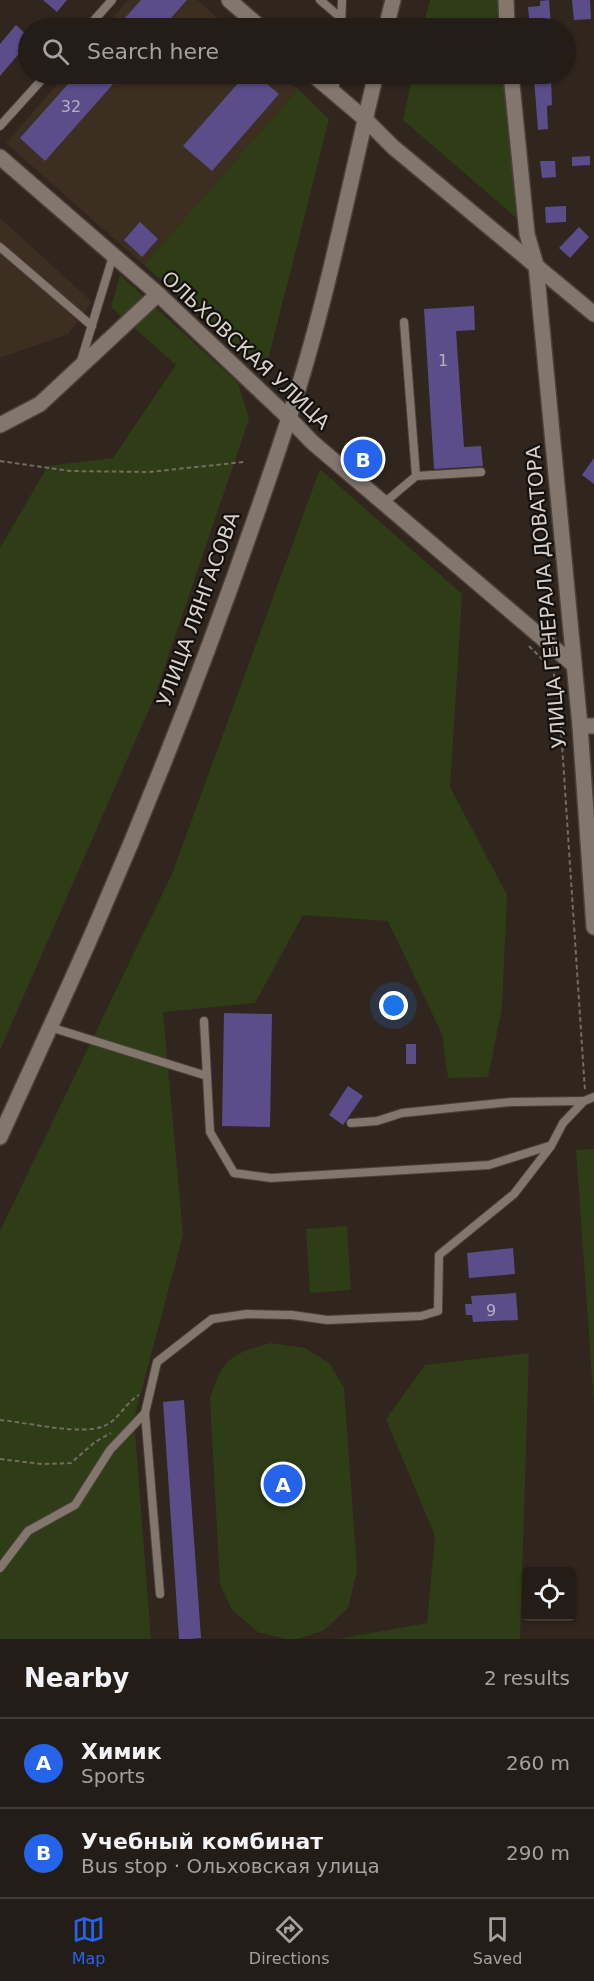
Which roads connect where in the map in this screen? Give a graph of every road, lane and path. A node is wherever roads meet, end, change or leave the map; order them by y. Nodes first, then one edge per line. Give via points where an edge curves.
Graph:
1 (112, 0) edge
2 (229, 0) edge
3 (320, 0) edge
4 (342, 0) edge
5 (393, 0) edge
6 (506, 0) edge
7 (96, 18) edge
8 (250, 18) edge
9 (341, 18) joint
10 (389, 18) edge
11 (507, 18) edge
12 (38, 84) edge
13 (324, 84) edge
14 (335, 84) edge
15 (374, 84) edge
16 (513, 84) edge
17 (334, 92) junction
18 (365, 119) junction
19 (0, 126) edge
20 (0, 157) edge
21 (0, 247) edge
22 (113, 256) junction
23 (536, 265) junction
24 (158, 294) junction
25 (594, 314) edge
26 (404, 322) dead end
27 (92, 326) junction
28 (79, 368) junction
29 (289, 418) junction
30 (0, 425) edge
31 (0, 461) edge
32 (244, 462) dead end
33 (481, 472) dead end
34 (416, 476) junction
35 (384, 503) junction
36 (522, 639) dead end
37 (574, 665) junction
38 (587, 726) edge
39 (592, 869) edge
40 (594, 927) edge
41 (204, 1022) dead end
42 (50, 1027) junction
43 (207, 1076) junction
44 (594, 1091) edge
45 (594, 1097) edge
46 (584, 1101) junction
47 (351, 1123) dead end
48 (0, 1137) edge
49 (551, 1146) junction
50 (151, 1386) junction
51 (145, 1413) junction
52 (0, 1420) edge
53 (115, 1431) dead end
54 (0, 1459) edge
55 (0, 1568) edge
56 (160, 1594) dead end

1 - 7 lane
2 - 8 street
3 - 9 lane
4 - 9 lane
5 - 10 street
6 - 11 street
12 - 19 lane
13 - 17 street
14 - 17 lane
15 - 18 street, УЛИЦА ЛЯНГАСОВА
16 - 23 street, УЛИЦА ГЕНЕРАЛА ДОВАТОРА via 527,234
17 - 18 street
18 - 23 street via 393,147
18 - 29 street, УЛИЦА ЛЯНГАСОВА via 332,263
20 - 22 street, ОЛЬХОВСКАЯ УЛИЦА
21 - 27 lane
22 - 24 street, ОЛЬХОВСКАЯ УЛИЦА
22 - 27 lane
23 - 25 street
23 - 37 street, УЛИЦА ГЕНЕРАЛА ДОВАТОРА
24 - 28 street
24 - 29 street, ОЛЬХОВСКАЯ УЛИЦА
26 - 34 lane
27 - 28 lane
28 - 30 street via 40,404
29 - 35 street, ОЛЬХОВСКАЯ УЛИЦА
29 - 42 street, УЛИЦА ЛЯНГАСОВА via 168,752
31 - 32 path via 70,471 149,472
33 - 34 lane
34 - 35 lane
35 - 37 street, ОЛЬХОВСКАЯ УЛИЦА
36 - 44 path via 553,669 559,699 585,1091
37 - 38 street, УЛИЦА ГЕНЕРАЛА ДОВАТОРА
38 - 39 street, УЛИЦА ГЕНЕРАЛА ДОВАТОРА
39 - 40 street, УЛИЦА ГЕНЕРАЛА ДОВАТОРА
41 - 43 lane
42 - 43 lane
42 - 48 street, УЛИЦА ЛЯНГАСОВА
43 - 49 lane via 210,1132 234,1173 271,1178 489,1165
45 - 46 lane
46 - 47 lane via 511,1102 402,1113 377,1121
46 - 49 lane via 563,1123
49 - 50 lane via 514,1194 438,1255 438,1311 422,1316 327,1320 247,1314 212,1319 157,1362
50 - 51 lane
50 - 52 path via 104,1426 49,1428
51 - 55 lane via 110,1450 75,1505 28,1531
51 - 56 lane
53 - 54 path via 70,1463

